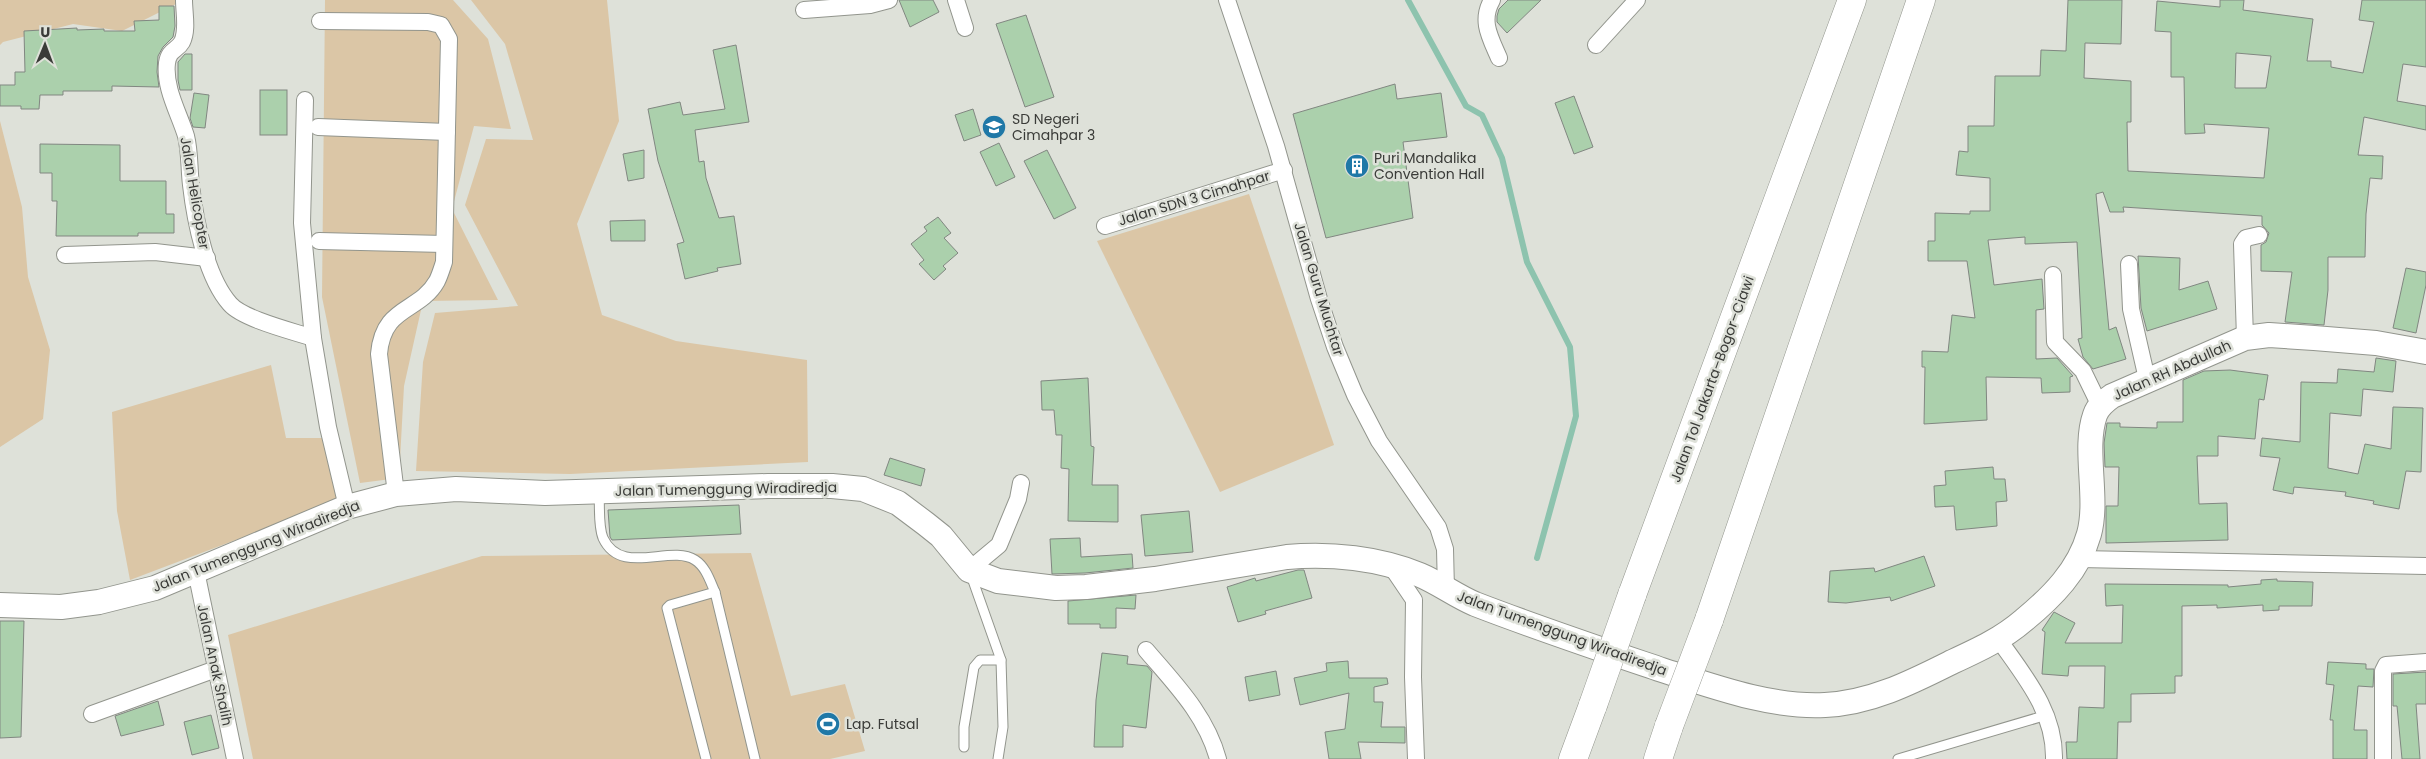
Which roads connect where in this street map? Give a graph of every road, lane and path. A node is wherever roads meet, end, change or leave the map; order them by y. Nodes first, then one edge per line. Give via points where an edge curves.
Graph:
1 (184, 0) edge
2 (889, 0) edge
3 (956, 0) edge
4 (1227, 0) edge
5 (1492, 0) edge
6 (1637, 0) edge
7 (1852, 0) edge
8 (1921, 0) edge
9 (804, 10) dead end
10 (320, 21) dead end
11 (965, 28) dead end
12 (1596, 44) dead end
13 (1499, 58) dead end
14 (305, 100) dead end
15 (318, 127) dead end
16 (447, 132) junction
17 (1284, 170) junction
18 (1104, 226) dead end
19 (2259, 235) dead end
20 (319, 241) dead end
21 (444, 244) junction
22 (65, 255) dead end
23 (207, 258) junction
24 (2129, 264) dead end
25 (2053, 275) dead end
26 (313, 338) junction
27 (2245, 338) junction
28 (2426, 352) edge
29 (2148, 379) junction
30 (2100, 406) junction
31 (1021, 483) dead end
32 (598, 492) junction
33 (396, 494) junction
34 (346, 507) junction
35 (2080, 559) junction
36 (1391, 566) junction
37 (2426, 566) edge
38 (969, 570) junction
39 (196, 571) junction
40 (1446, 590) junction
41 (715, 592) junction
42 (0, 605) edge
43 (1999, 640) junction
44 (1146, 650) dead end
45 (1001, 660) junction
46 (2426, 662) edge
47 (216, 669) junction
48 (1714, 687) joint
49 (92, 714) dead end
50 (2048, 715) junction
51 (964, 747) dead end
52 (235, 759) edge
53 (706, 759) edge
54 (755, 759) edge
55 (998, 759) edge
56 (1218, 759) edge
57 (1416, 759) edge
58 (1573, 759) edge
59 (1658, 759) edge
60 (1898, 759) edge
61 (2054, 759) edge
62 (2383, 759) edge

1 - 23 street, Jalan Helicopter via 184,34 181,43 171,51 167,64 172,99 186,137 193,198
2 - 9 street via 870,6
3 - 11 street
4 - 17 street, Jalan Guru Muchtar
5 - 13 street via 1485,12 1485,24
6 - 12 street
7 - 58 highway, Jalan Tol Jakarta–Bogor–Ciawi, bridge
8 - 59 highway, bridge via 1709,620
10 - 16 street via 428,22 441,25 449,39
14 - 26 street via 302,222
15 - 16 street
16 - 21 street
17 - 18 street, Jalan SDN 3 Cimahpar
17 - 40 street, Jalan Guru Muchtar via 1335,347 1379,440 1438,528 1445,549
19 - 27 street via 2246,238 2242,244
20 - 21 street
21 - 33 street via 444,262 437,281 393,317 381,338 379,354
22 - 23 street via 156,252
23 - 26 street, Jalan Helicopter via 218,288 246,317 264,320
24 - 29 street via 2131,309
25 - 30 street via 2054,342 2083,371
26 - 34 street
27 - 28 street, Jalan RH Abdullah via 2269,335 2314,338 2376,343
27 - 29 street, Jalan RH Abdullah
29 - 30 street, Jalan RH Abdullah via 2112,396
30 - 35 street, Jalan RH Abdullah via 2092,435 2089,532
31 - 38 street via 1018,499 999,544
32 - 33 street, Jalan Tumenggung Wiradiredja via 456,489
32 - 38 street, Jalan Tumenggung Wiradiredja via 768,486 863,489 898,503 926,524 941,536
32 - 41 lane via 603,537 610,548 620,556 636,558 686,556 704,568
33 - 34 street, Jalan Tumenggung Wiradiredja
34 - 39 street, Jalan Tumenggung Wiradiredja
35 - 37 street
35 - 43 street, Jalan RH Abdullah via 2045,601
36 - 38 street, Jalan Tumenggung Wiradiredja via 1354,558 1306,555 1155,579 1056,588 998,581
36 - 40 street, Jalan Tumenggung Wiradiredja via 1420,575
36 - 57 street via 1414,600
38 - 45 lane
39 - 42 street, Jalan Tumenggung Wiradiredja via 155,588 99,602 61,607
39 - 47 street, Jalan Anak Shalih
40 - 48 street, Jalan Tumenggung Wiradiredja via 1473,603
41 - 53 lane via 667,608
41 - 54 lane
43 - 48 street, Jalan RH Abdullah via 1906,684 1847,703 1801,704
43 - 50 street
44 - 56 street via 1196,710 1213,740
45 - 51 lane via 980,660 974,667
45 - 55 lane via 1003,727
46 - 62 street via 2386,665 2383,671
47 - 49 street
47 - 52 street, Jalan Anak Shalih
50 - 60 lane
50 - 61 street

